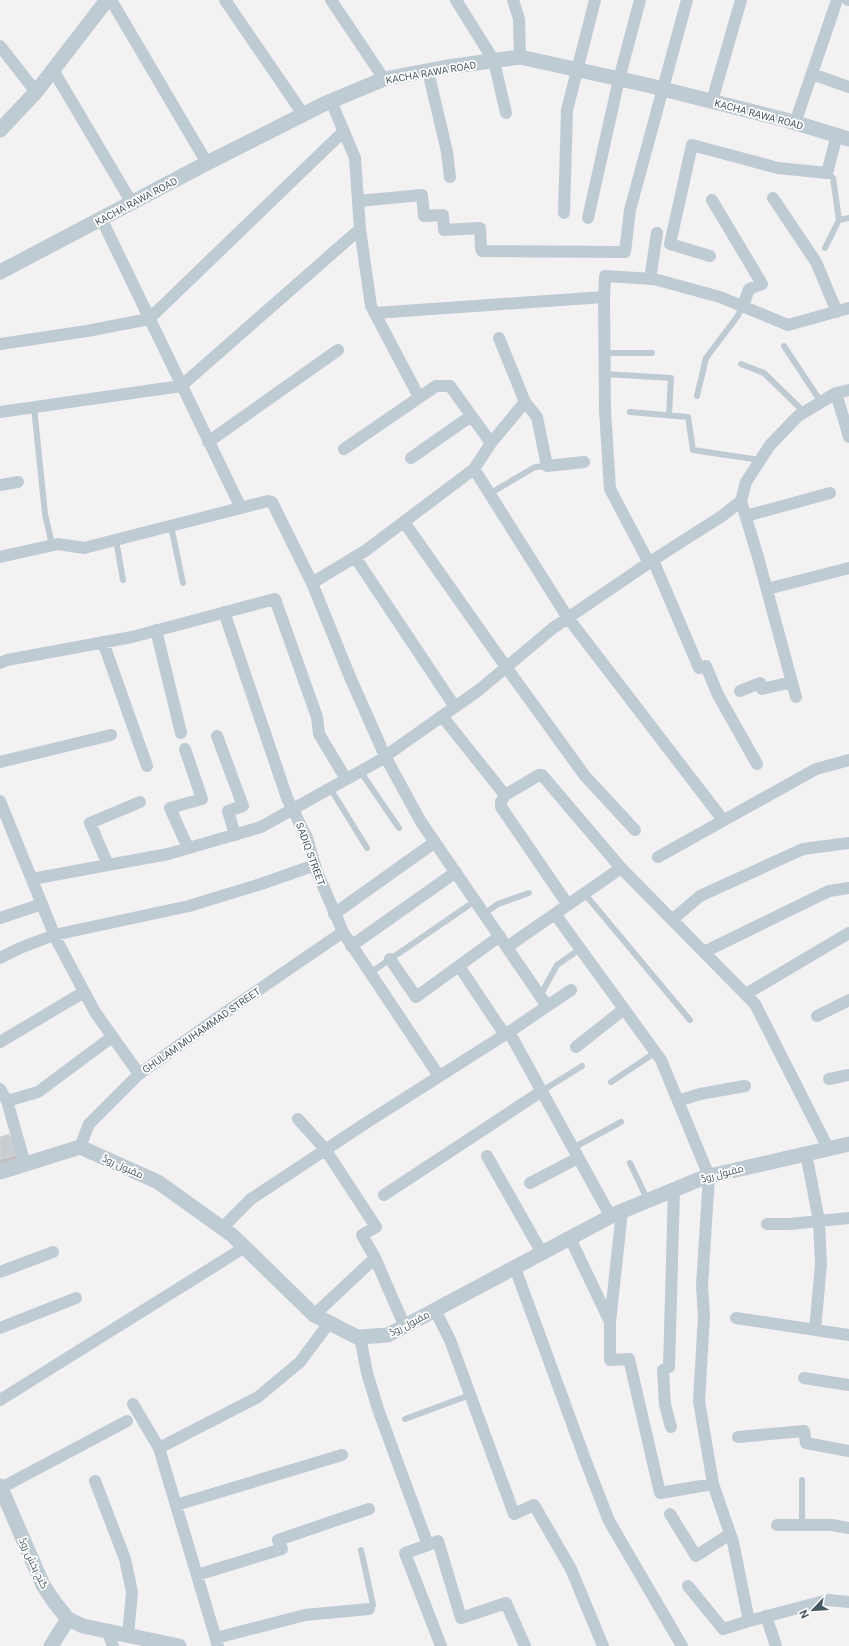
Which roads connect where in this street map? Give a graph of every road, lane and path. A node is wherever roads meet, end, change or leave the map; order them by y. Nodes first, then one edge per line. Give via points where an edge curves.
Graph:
1 (107, 0) edge
2 (112, 0) edge
3 (225, 0) edge
4 (331, 0) edge
5 (456, 0) edge
6 (513, 0) edge
7 (595, 0) edge
8 (640, 0) edge
9 (687, 0) edge
10 (741, 0) edge
11 (837, 0) edge
12 (0, 46) edge
13 (520, 57) junction
14 (494, 61) junction
15 (53, 70) junction
16 (578, 70) junction
17 (428, 71) junction
18 (812, 74) junction
19 (619, 79) junction
20 (384, 80) junction
21 (849, 87) edge
22 (663, 89) junction
23 (36, 92) junction
24 (331, 101) junction
25 (712, 101) junction
26 (506, 113) dead end
27 (303, 114) junction
28 (796, 123) junction
29 (0, 130) edge
30 (344, 131) junction
31 (843, 137) edge
32 (207, 163) junction
33 (827, 174) junction
34 (450, 177) dead end
35 (773, 198) dead end
36 (712, 200) dead end
37 (358, 201) junction
38 (132, 203) junction
39 (564, 213) dead end
40 (588, 218) dead end
41 (849, 218) edge
42 (102, 220) junction
43 (839, 220) junction
44 (360, 228) junction
45 (657, 233) dead end
46 (825, 248) dead end
47 (710, 256) dead end
48 (0, 272) edge
49 (650, 279) junction
50 (604, 297) junction
51 (743, 306) junction
52 (849, 308) edge
53 (836, 312) junction
54 (375, 313) junction
55 (149, 319) junction
56 (499, 338) dead end
57 (0, 344) edge
58 (784, 346) dead end
59 (338, 350) dead end
60 (604, 353) junction
61 (652, 353) dead end
62 (741, 364) dead end
63 (605, 374) junction
64 (181, 386) junction
65 (849, 390) edge
66 (836, 393) junction
67 (697, 396) dead end
68 (419, 397) junction
69 (525, 402) junction
70 (821, 402) junction
71 (34, 407) junction
72 (0, 412) edge
73 (630, 412) dead end
74 (804, 412) junction
75 (670, 415) junction
76 (471, 416) junction
77 (849, 437) edge
78 (208, 442) junction
79 (491, 443) junction
80 (344, 448) dead end
81 (411, 458) dead end
82 (760, 460) junction
83 (584, 462) dead end
84 (547, 466) junction
85 (474, 469) junction
86 (18, 482) dead end
87 (0, 485) edge
88 (830, 493) dead end
89 (490, 494) junction
90 (741, 501) junction
91 (241, 508) junction
92 (746, 516) junction
93 (404, 522) junction
94 (171, 526) junction
95 (116, 540) junction
96 (52, 545) junction
97 (0, 557) edge
98 (355, 557) junction
99 (651, 562) junction
100 (849, 568) edge
101 (123, 580) dead end
102 (183, 582) dead end
103 (312, 583) junction
104 (767, 589) junction
105 (224, 612) junction
106 (568, 618) junction
107 (156, 630) junction
108 (103, 642) junction
109 (0, 663) edge
110 (506, 667) junction
111 (792, 682) junction
112 (740, 691) dead end
113 (796, 697) dead end
114 (455, 707) junction
115 (442, 716) junction
116 (181, 733) dead end
117 (111, 735) dead end
118 (217, 736) dead end
119 (185, 748) dead end
120 (385, 756) junction
121 (849, 760) edge
122 (0, 762) edge
123 (757, 764) dead end
124 (147, 766) dead end
125 (360, 771) junction
126 (346, 779) junction
127 (330, 788) junction
128 (504, 795) junction
129 (0, 801) edge
130 (140, 802) dead end
131 (293, 809) junction
132 (723, 820) junction
133 (399, 828) dead end
134 (635, 830) dead end
135 (235, 835) junction
136 (435, 842) junction
137 (849, 843) edge
138 (188, 848) junction
139 (367, 848) dead end
140 (658, 857) dead end
141 (108, 865) junction
142 (315, 865) junction
143 (620, 868) junction
144 (456, 872) junction
145 (32, 879) junction
146 (849, 888) edge
147 (529, 893) dead end
148 (584, 893) junction
149 (475, 901) junction
150 (42, 904) junction
151 (568, 905) junction
152 (334, 914) junction
153 (484, 914) junction
154 (555, 914) junction
155 (0, 918) edge
156 (672, 920) junction
157 (343, 932) junction
158 (849, 933) edge
159 (54, 935) junction
160 (500, 936) junction
161 (351, 946) junction
162 (507, 947) junction
163 (580, 949) junction
164 (704, 952) junction
165 (0, 958) edge
166 (390, 959) junction
167 (459, 966) junction
168 (370, 973) junction
169 (571, 990) dead end
170 (84, 992) junction
171 (746, 994) junction
172 (849, 1000) edge
173 (544, 1001) junction
174 (624, 1009) junction
175 (817, 1016) dead end
176 (690, 1020) dead end
177 (507, 1033) junction
178 (112, 1037) junction
179 (0, 1042) edge
180 (576, 1047) dead end
181 (656, 1052) junction
182 (582, 1066) dead end
183 (139, 1074) junction
184 (849, 1075) edge
185 (439, 1076) junction
186 (829, 1079) dead end
187 (611, 1082) dead end
188 (745, 1086) dead end
189 (0, 1089) edge
190 (542, 1091) junction
191 (678, 1101) junction
192 (7, 1102) junction
193 (298, 1119) dead end
194 (621, 1122) dead end
195 (849, 1144) edge
196 (80, 1147) junction
197 (828, 1148) junction
198 (325, 1150) junction
199 (576, 1153) junction
200 (806, 1153) junction
201 (487, 1156) dead end
202 (630, 1163) dead end
203 (25, 1164) junction
204 (0, 1172) edge
205 (709, 1176) junction
206 (530, 1183) dead end
207 (674, 1190) junction
208 (384, 1195) dead end
209 (648, 1201) junction
210 (616, 1214) junction
211 (849, 1218) edge
212 (818, 1221) junction
213 (767, 1224) dead end
214 (222, 1228) junction
215 (570, 1238) junction
216 (245, 1247) junction
217 (53, 1252) dead end
218 (542, 1253) junction
219 (375, 1258) junction
220 (514, 1268) junction
221 (0, 1272) edge
222 (76, 1298) dead end
223 (435, 1310) junction
224 (314, 1315) junction
225 (736, 1318) dead end
226 (610, 1322) junction
227 (329, 1323) junction
228 (405, 1327) junction
229 (0, 1328) edge
230 (815, 1330) junction
231 (849, 1335) edge
232 (360, 1337) junction
233 (804, 1378) dead end
234 (849, 1385) edge
235 (470, 1395) junction
236 (0, 1400) edge
237 (133, 1404) dead end
238 (405, 1419) dead end
239 (127, 1421) dead end
240 (671, 1427) dead end
241 (738, 1437) dead end
242 (159, 1448) junction
243 (849, 1451) edge
244 (342, 1455) dead end
245 (802, 1480) dead end
246 (95, 1481) dead end
247 (713, 1484) junction
248 (1, 1487) edge
249 (176, 1505) junction
250 (369, 1509) dead end
251 (670, 1514) dead end
252 (777, 1525) dead end
253 (802, 1525) junction
254 (849, 1528) edge
255 (730, 1534) junction
256 (428, 1545) junction
257 (361, 1550) dead end
258 (197, 1575) junction
259 (688, 1586) dead end
260 (849, 1602) edge
261 (369, 1609) joint
262 (766, 1616) junction
263 (68, 1619) junction
264 (749, 1621) junction
265 (107, 1631) junction
266 (128, 1636) junction
267 (217, 1642) edge
268 (51, 1646) edge
269 (113, 1646) edge
270 (179, 1646) edge
271 (441, 1646) edge
272 (525, 1646) edge
273 (603, 1646) edge
274 (682, 1646) edge
275 (776, 1646) edge

1 - 15 street
2 - 32 street
3 - 27 street
4 - 20 street
5 - 14 street
6 - 13 street via 519,19
7 - 16 street
8 - 19 street
9 - 22 street
10 - 25 street
11 - 18 street
12 - 23 street
13 - 14 street, KACHA RAWA ROAD
13 - 16 street, KACHA RAWA ROAD
14 - 17 street, KACHA RAWA ROAD
14 - 26 street
15 - 23 street
15 - 38 street
16 - 19 street, KACHA RAWA ROAD
16 - 39 street via 568,110
17 - 20 street, KACHA RAWA ROAD
17 - 34 street via 448,152
18 - 21 street
18 - 28 street
19 - 22 street, KACHA RAWA ROAD
19 - 40 street
20 - 24 street, KACHA RAWA ROAD
22 - 25 street, KACHA RAWA ROAD
22 - 37 street via 630,210 625,252 482,250 480,228 444,230 443,215 424,216 422,195
23 - 29 street
24 - 27 street, KACHA RAWA ROAD
24 - 30 street
25 - 28 street, KACHA RAWA ROAD
27 - 32 street, KACHA RAWA ROAD
28 - 31 street, KACHA RAWA ROAD
30 - 37 street via 355,158
30 - 55 street
31 - 33 street
32 - 38 street, KACHA RAWA ROAD
33 - 43 lane via 833,178
33 - 47 street via 778,168 692,145 670,244
35 - 53 street via 816,262
36 - 51 street via 762,284 749,289
37 - 44 street
38 - 42 street, KACHA RAWA ROAD
41 - 43 lane
42 - 48 street, KACHA RAWA ROAD
42 - 55 street
43 - 46 lane
44 - 54 street via 371,306
44 - 64 street
45 - 49 street
49 - 50 street via 606,275
49 - 51 street via 720,297
50 - 54 street
50 - 60 street
51 - 53 street via 788,325
51 - 67 lane via 706,358
52 - 53 street
54 - 68 street
55 - 57 street
55 - 64 street
56 - 69 street
58 - 70 lane
59 - 78 street
60 - 61 lane
60 - 63 street
62 - 74 lane via 764,373
63 - 75 lane via 671,378
63 - 99 street via 610,489
64 - 71 street
64 - 78 street
65 - 66 street
66 - 70 street
66 - 77 street
68 - 76 street via 436,386 450,386
68 - 80 street
69 - 79 street
69 - 84 street via 537,417
70 - 74 street
71 - 72 street
71 - 96 lane via 45,514
73 - 75 lane
74 - 82 street via 770,445
75 - 82 lane via 688,417 693,450
76 - 79 street
76 - 81 street
78 - 91 street
79 - 85 street
82 - 90 street via 746,482
83 - 84 street
84 - 89 lane via 535,466
85 - 89 street
85 - 93 street
86 - 87 street
88 - 92 street
89 - 106 street
90 - 92 street
90 - 99 street
91 - 94 street
91 - 103 street via 272,502
92 - 104 street
93 - 98 street
93 - 110 street
94 - 95 street
94 - 102 lane
95 - 96 street via 84,548
95 - 101 lane
96 - 97 street
98 - 103 street
98 - 114 street
99 - 106 street
99 - 123 street via 699,668 706,666 718,695
100 - 104 street
103 - 120 street
104 - 111 street
105 - 107 street
105 - 126 street via 272,598 276,600 317,717 319,734
105 - 131 street, SADIQ STREET via 287,798
106 - 110 street
106 - 132 street
107 - 108 street
107 - 116 street
108 - 109 street
108 - 124 street
110 - 114 street
110 - 134 street via 585,776
111 - 112 street via 762,689 760,683
111 - 113 street
114 - 115 street
115 - 120 street
115 - 128 street
117 - 122 street
118 - 135 street via 243,806 228,811
119 - 138 street via 202,799 170,808
120 - 125 street
120 - 136 street via 421,822
121 - 132 street via 816,769
125 - 126 street
125 - 133 lane
126 - 127 street
127 - 131 street
127 - 139 lane
128 - 143 street via 542,775
128 - 151 street via 500,802 501,807
129 - 145 street
130 - 141 street via 90,823
131 - 135 street via 261,827
131 - 142 street, SADIQ STREET via 307,838
132 - 140 street
135 - 138 street
136 - 144 street
136 - 152 street
137 - 156 street via 803,849 700,896
138 - 141 street
141 - 145 street
142 - 152 street, SADIQ STREET
142 - 159 street via 189,906
143 - 148 street
143 - 156 street
144 - 149 street
144 - 161 street
145 - 150 street
146 - 164 street via 829,891
147 - 153 lane via 498,904
148 - 151 street
148 - 176 lane
149 - 153 street
149 - 166 lane
150 - 155 street
150 - 159 street
151 - 154 street
152 - 157 street, SADIQ STREET
153 - 160 street
154 - 162 street
154 - 163 street
156 - 164 street
157 - 161 street, SADIQ STREET
157 - 183 street, GHULAM MUHAMMAD STREET
158 - 171 street
159 - 165 street
159 - 170 street
160 - 162 street
160 - 167 street
161 - 168 street, SADIQ STREET
162 - 173 street
163 - 173 lane via 557,965
163 - 174 street
164 - 171 street
166 - 167 street via 416,997
166 - 168 lane
167 - 177 street
168 - 185 street, SADIQ STREET
169 - 173 street
170 - 178 street via 94,1012
170 - 179 street
171 - 197 street via 755,1004
172 - 175 street
173 - 177 street
174 - 180 street
174 - 181 street
177 - 185 street
177 - 190 street
178 - 183 street
178 - 192 street via 38,1092
181 - 187 lane
181 - 191 street
182 - 190 lane
183 - 196 street, GHULAM MUHAMMAD STREET via 89,1124
184 - 186 street
185 - 198 street
188 - 191 street via 700,1094
189 - 192 street
190 - 199 street
190 - 208 street
191 - 205 street
192 - 203 street
193 - 198 street
194 - 199 lane
195 - 197 street, مقبول روڈ
196 - 203 street
196 - 214 street, مقبول روڈ via 158,1182
197 - 200 street, مقبول روڈ
198 - 214 street via 251,1199
198 - 219 street via 376,1227 362,1235
199 - 206 street
199 - 210 street
200 - 205 street, مقبول روڈ
200 - 212 street
201 - 218 street
202 - 209 lane
203 - 204 street
205 - 207 street, مقبول روڈ
205 - 247 street via 702,1286 704,1316 699,1401
207 - 209 street, مقبول روڈ
207 - 240 street via 669,1367 663,1370 665,1405
209 - 210 street, مقبول روڈ
210 - 215 street, مقبول روڈ
210 - 226 street
211 - 212 street
212 - 213 street
212 - 230 street via 821,1264
214 - 216 street, مقبول روڈ
215 - 218 street, مقبول روڈ
215 - 226 street
216 - 224 street, مقبول روڈ
216 - 236 street
217 - 221 street
218 - 220 street, مقبول روڈ
219 - 224 street
219 - 228 street
220 - 223 street, مقبول روڈ
220 - 274 street via 610,1521
222 - 229 street
223 - 228 street, مقبول روڈ
223 - 235 street via 450,1340
224 - 227 street, مقبول روڈ
225 - 230 street
226 - 247 street via 610,1360 629,1359 660,1493
227 - 232 street, مقبول روڈ
227 - 242 street via 300,1362 258,1397
228 - 232 street, مقبول روڈ via 388,1335
230 - 231 street
232 - 256 street via 378,1409
233 - 234 street
235 - 238 lane
235 - 273 street via 514,1514 534,1505 570,1569
237 - 242 street
239 - 248 street
241 - 243 street via 804,1431 806,1443
242 - 249 street
244 - 249 street
245 - 253 lane
246 - 266 street via 125,1559 132,1592
247 - 255 street
248 - 263 street, گنج بخش روڈ via 43,1585
249 - 258 street
250 - 258 street via 278,1540 282,1549
251 - 255 street via 696,1556
252 - 253 street
253 - 254 street
255 - 264 street
256 - 271 street via 405,1553
256 - 272 street via 438,1541 461,1618 506,1604
257 - 261 lane via 373,1605
258 - 267 street
259 - 264 street via 723,1630
260 - 262 street via 828,1600
261 - 267 street via 305,1615
262 - 264 street
262 - 275 street
263 - 265 street, گنج بخش روڈ via 83,1626
263 - 268 street
265 - 266 street, گنج بخش روڈ
265 - 269 street
266 - 270 street, گنج بخش روڈ

